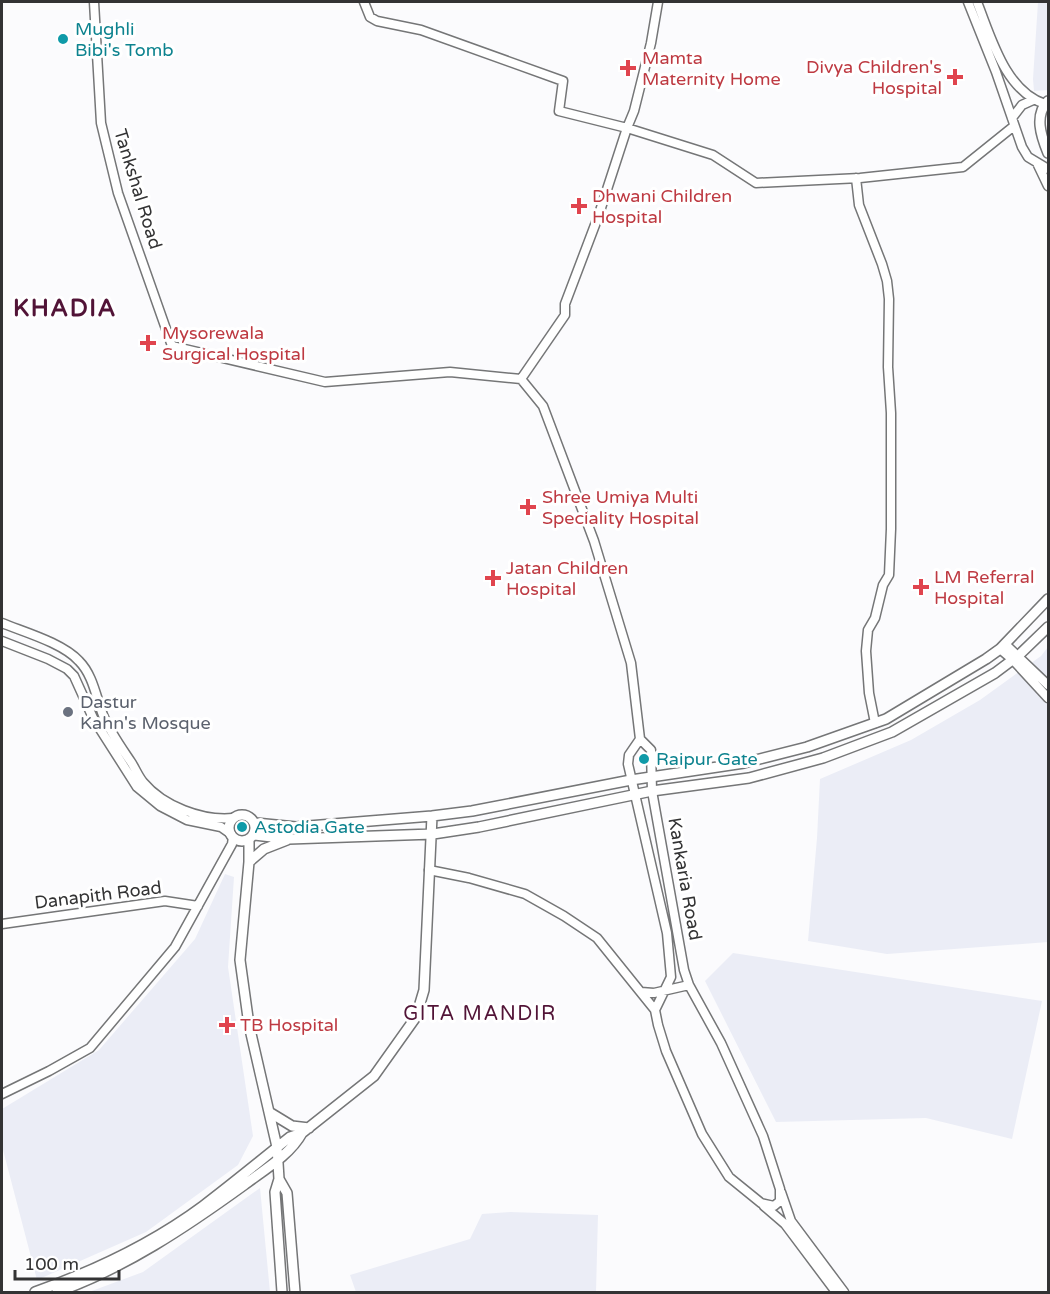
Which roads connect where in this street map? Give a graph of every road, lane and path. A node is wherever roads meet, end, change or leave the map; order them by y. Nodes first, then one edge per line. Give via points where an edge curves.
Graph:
1 (94, 2) edge
2 (364, 2) edge
3 (658, 2) edge
4 (968, 2) edge
5 (977, 2) edge
6 (1033, 100) junction
7 (1047, 102) edge
8 (1013, 122) junction
9 (627, 128) junction
10 (1048, 153) edge
11 (1036, 163) junction
12 (1048, 169) edge
13 (856, 178) junction
14 (1048, 186) edge
15 (521, 379) junction
16 (1048, 599) edge
17 (2, 623) edge
18 (1048, 627) edge
19 (2, 641) edge
20 (1003, 646) junction
21 (1016, 658) junction
22 (1048, 685) edge
23 (1048, 698) edge
24 (875, 723) junction
25 (640, 739) junction
26 (651, 778) junction
27 (631, 780) junction
28 (652, 791) junction
29 (636, 795) junction
30 (432, 816) junction
31 (233, 818) junction
32 (256, 823) junction
33 (432, 834) junction
34 (232, 836) junction
35 (251, 837) junction
36 (289, 839) junction
37 (249, 862) junction
38 (429, 870) junction
39 (198, 906) junction
40 (2, 924) edge
41 (689, 985) junction
42 (664, 991) junction
43 (641, 992) junction
44 (655, 1010) junction
45 (2, 1094) edge
46 (269, 1112) junction
47 (306, 1131) junction
48 (277, 1147) junction
49 (278, 1158) junction
50 (279, 1179) junction
51 (780, 1189) junction
52 (761, 1203) junction
53 (35, 1293) edge
54 (57, 1293) edge
55 (282, 1293) edge
56 (295, 1293) edge
57 (836, 1293) edge
58 (844, 1293) edge

1 - 15 street, Tankshal Road via 101,123 118,193 172,346 325,382 450,372
2 - 9 street via 370,17 377,21 421,30 563,81 559,111
3 - 9 street
4 - 8 street
5 - 6 street via 1004,66
6 - 7 street
6 - 8 street via 1022,105
7 - 10 main road via 1040,125
8 - 11 street via 1022,147
8 - 13 street via 963,167
9 - 13 street via 713,155 756,183
9 - 15 street via 565,304 565,315
11 - 12 street
11 - 14 street
13 - 24 street via 859,206 887,280 889,299 890,575 868,630 866,651
15 - 25 street via 543,406 594,541 631,663
16 - 20 main road
17 - 31 street via 57,646 81,663 120,747 143,782 164,800 190,813
18 - 21 main road
19 - 34 street via 48,659 74,676 112,751 144,794 187,820 221,827
20 - 21 street
20 - 24 main road
21 - 22 street
21 - 23 street
21 - 28 main road via 892,732 823,758 749,778
24 - 26 main road via 807,747 744,763
25 - 26 street, Kankaria Road via 651,750
25 - 27 street via 629,755
26 - 27 main road
26 - 28 street, Kankaria Road
27 - 29 street
27 - 30 main road
28 - 29 main road
28 - 41 street, Kankaria Road
29 - 33 main road
29 - 42 street via 667,933 671,977
30 - 32 main road via 296,827
30 - 33 main road
31 - 32 main road via 245,814
31 - 34 main road via 229,826
32 - 35 main road
33 - 36 main road
33 - 38 main road
34 - 35 main road via 239,840
34 - 39 street via 232,844
35 - 36 main road
35 - 37 main road
36 - 37 main road via 264,849
37 - 46 main road via 240,960 249,1025
38 - 43 street via 525,894 564,916 597,938
38 - 47 main road via 424,990 416,1017 374,1076
39 - 40 street, Danapith Road via 165,901
39 - 45 street via 175,947 90,1048
41 - 42 street
41 - 51 street, Kankaria Road via 738,1079 763,1136
42 - 43 street
42 - 44 street
43 - 44 street
44 - 52 street via 666,1051 702,1134 729,1177
46 - 47 main road
46 - 48 main road
47 - 48 main road
47 - 49 main road
48 - 49 main road
48 - 53 main road via 201,1207 153,1238 77,1277
49 - 50 main road
49 - 54 main road via 206,1213 157,1244
50 - 55 main road via 275,1192
50 - 56 main road via 287,1193
51 - 52 street via 780,1201 774,1206
51 - 58 street via 791,1221
52 - 57 street via 785,1224

